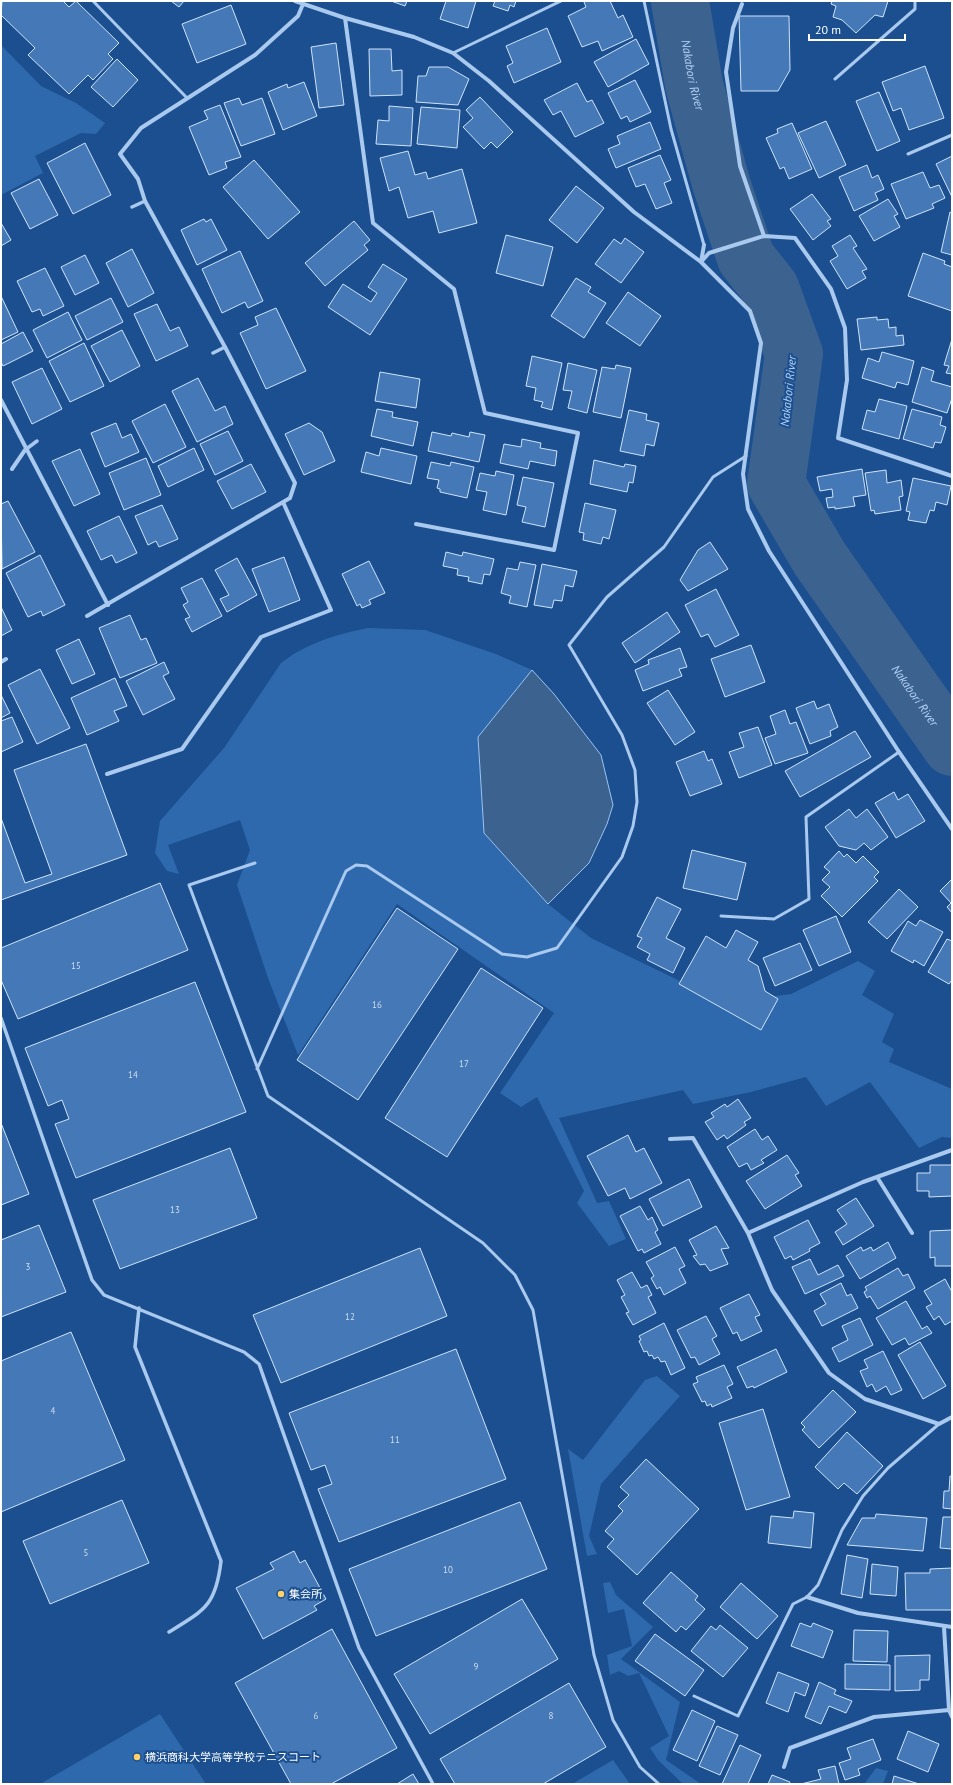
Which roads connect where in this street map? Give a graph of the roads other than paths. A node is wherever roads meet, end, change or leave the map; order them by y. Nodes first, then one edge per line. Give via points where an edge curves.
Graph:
1 (93, 1) edge
2 (295, 1) edge
3 (561, 1) edge
4 (644, 1) edge
5 (915, 1) edge
6 (303, 4) junction
7 (742, 4) dead end
8 (344, 18) junction
9 (452, 52) junction
10 (835, 79) dead end
11 (187, 98) junction
12 (952, 136) edge
13 (908, 154) dead end
14 (146, 201) junction
15 (132, 207) dead end
16 (764, 236) junction
17 (704, 245) joint
18 (701, 262) junction
19 (225, 347) junction
20 (213, 353) dead end
21 (1, 400) edge
22 (37, 441) dead end
23 (26, 450) junction
24 (746, 456) junction
25 (12, 469) dead end
26 (952, 476) edge
27 (283, 502) junction
28 (416, 524) dead end
29 (108, 605) junction
30 (87, 616) dead end
31 (6, 659) dead end
32 (1, 662) edge
33 (899, 752) junction
34 (107, 774) dead end
35 (952, 829) edge
36 (255, 863) dead end
37 (721, 916) dead end
38 (1, 1018) edge
39 (257, 1069) junction
40 (670, 1139) dead end
41 (952, 1150) edge
42 (876, 1177) junction
43 (748, 1233) junction
44 (912, 1233) dead end
45 (140, 1308) junction
46 (952, 1417) edge
47 (939, 1424) junction
48 (808, 1597) junction
49 (944, 1627) junction
50 (952, 1627) edge
51 (169, 1632) dead end
52 (694, 1696) dead end
53 (949, 1710) junction
54 (952, 1717) edge
55 (784, 1767) dead end
56 (434, 1784) edge
57 (660, 1784) edge

1 - 11 lane
2 - 6 street
3 - 9 lane
4 - 17 lane via 671,129
5 - 10 lane via 915,9
6 - 8 street
6 - 11 street via 298,16 255,55
7 - 16 street via 733,28 726,72 740,166
8 - 9 street via 414,37
8 - 28 street via 373,223 454,289 485,413 578,433 554,550
9 - 18 street via 489,81 634,212
11 - 14 street via 140,128 120,154 138,179
12 - 13 lane
14 - 15 street
14 - 19 street
16 - 18 street via 709,253
16 - 26 street via 795,238 831,289 845,328 847,380 838,438
17 - 18 street
18 - 24 street via 750,311 762,343
19 - 20 street
19 - 27 street via 295,482 290,498
21 - 23 street
22 - 23 street
23 - 25 street
23 - 29 street
24 - 33 street via 743,474 748,509 769,551
24 - 39 lane via 713,477 664,547 607,597 569,645 622,735 635,770 637,802 633,826 622,857 557,948 527,957 502,954 367,866 356,865 346,871
27 - 29 street
27 - 34 street via 331,610 261,637 182,749
29 - 30 street
31 - 32 street
33 - 35 street
33 - 37 lane via 806,817 809,899 774,918
36 - 39 lane via 189,885
38 - 45 street via 92,1280 104,1295
39 - 57 lane via 268,1096 482,1243 515,1275 533,1310 594,1655 613,1720 640,1767
40 - 43 street via 693,1138
41 - 42 street
42 - 43 street
42 - 44 street
43 - 47 street via 772,1290 829,1373 865,1399
45 - 51 street via 135,1347 221,1561 218,1584 210,1601 199,1614
45 - 56 street via 244,1352 259,1364 359,1648
46 - 47 street
47 - 48 lane via 888,1468 863,1496 842,1530 818,1585
48 - 49 street via 858,1613
48 - 52 lane via 793,1604 738,1716
49 - 50 street
49 - 53 street
53 - 54 street
53 - 55 street via 874,1717 790,1748

